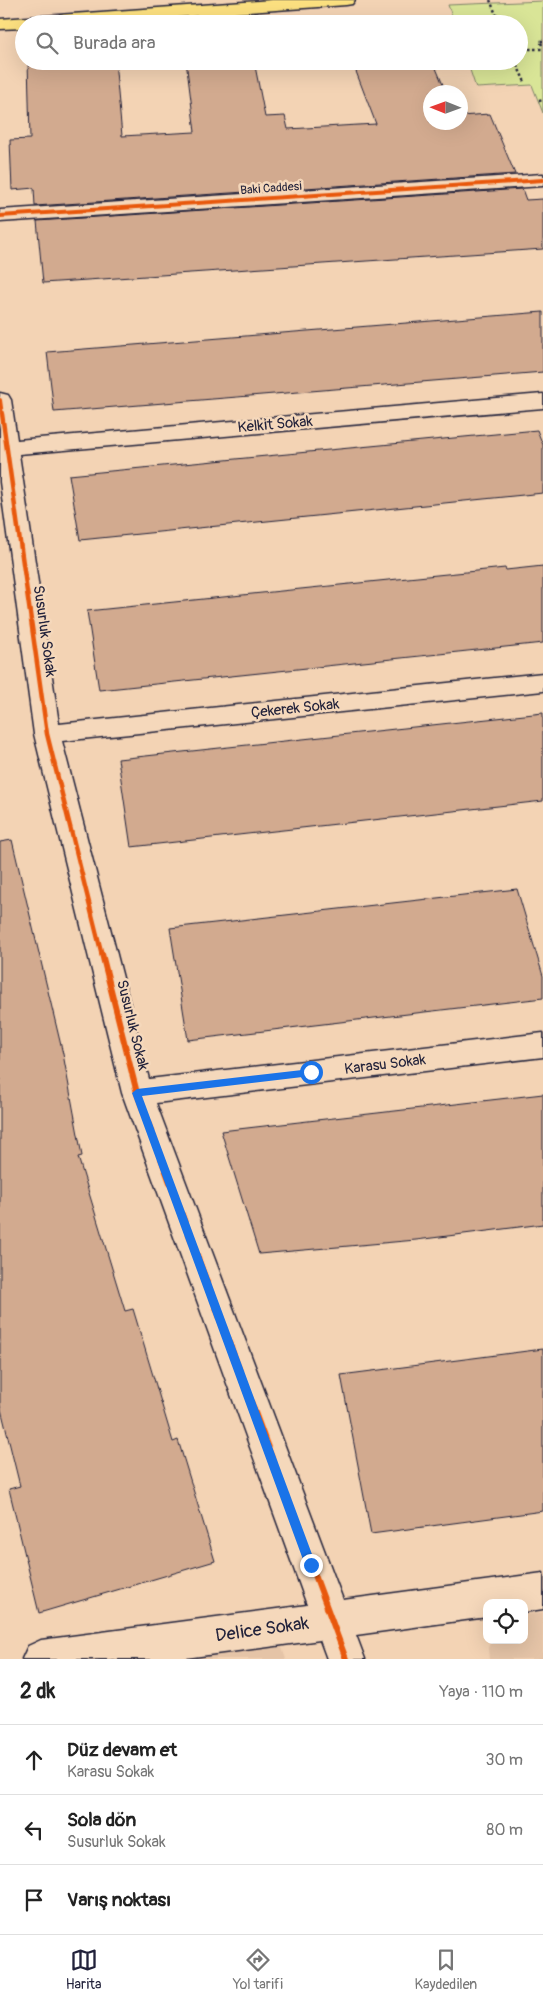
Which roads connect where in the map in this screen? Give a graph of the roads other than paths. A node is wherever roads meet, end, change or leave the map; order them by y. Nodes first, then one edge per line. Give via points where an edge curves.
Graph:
1 (346, 0) edge
2 (130, 15) edge
3 (15, 23) edge
4 (0, 24) edge
5 (543, 180) edge
6 (0, 216) edge
7 (0, 400) edge
8 (543, 401) edge
9 (8, 448) junction
10 (543, 682) edge
11 (47, 734) junction
12 (543, 1045) edge
13 (137, 1093) junction
14 (543, 1591) edge
15 (331, 1620) junction
16 (41, 1659) edge
17 (346, 1659) edge

1 - 2 main road
3 - 4 main road
5 - 6 street, Baki Caddesi
7 - 9 street, Susurluk Sokak
8 - 9 street, Kelkit Sokak
9 - 11 street, Susurluk Sokak
10 - 11 street, Çekerek Sokak
11 - 13 street, Susurluk Sokak
12 - 13 street, Karasu Sokak
13 - 15 street, Susurluk Sokak
14 - 15 street, Delice Sokak
15 - 16 street, Delice Sokak
15 - 17 street, Susurluk Sokak

